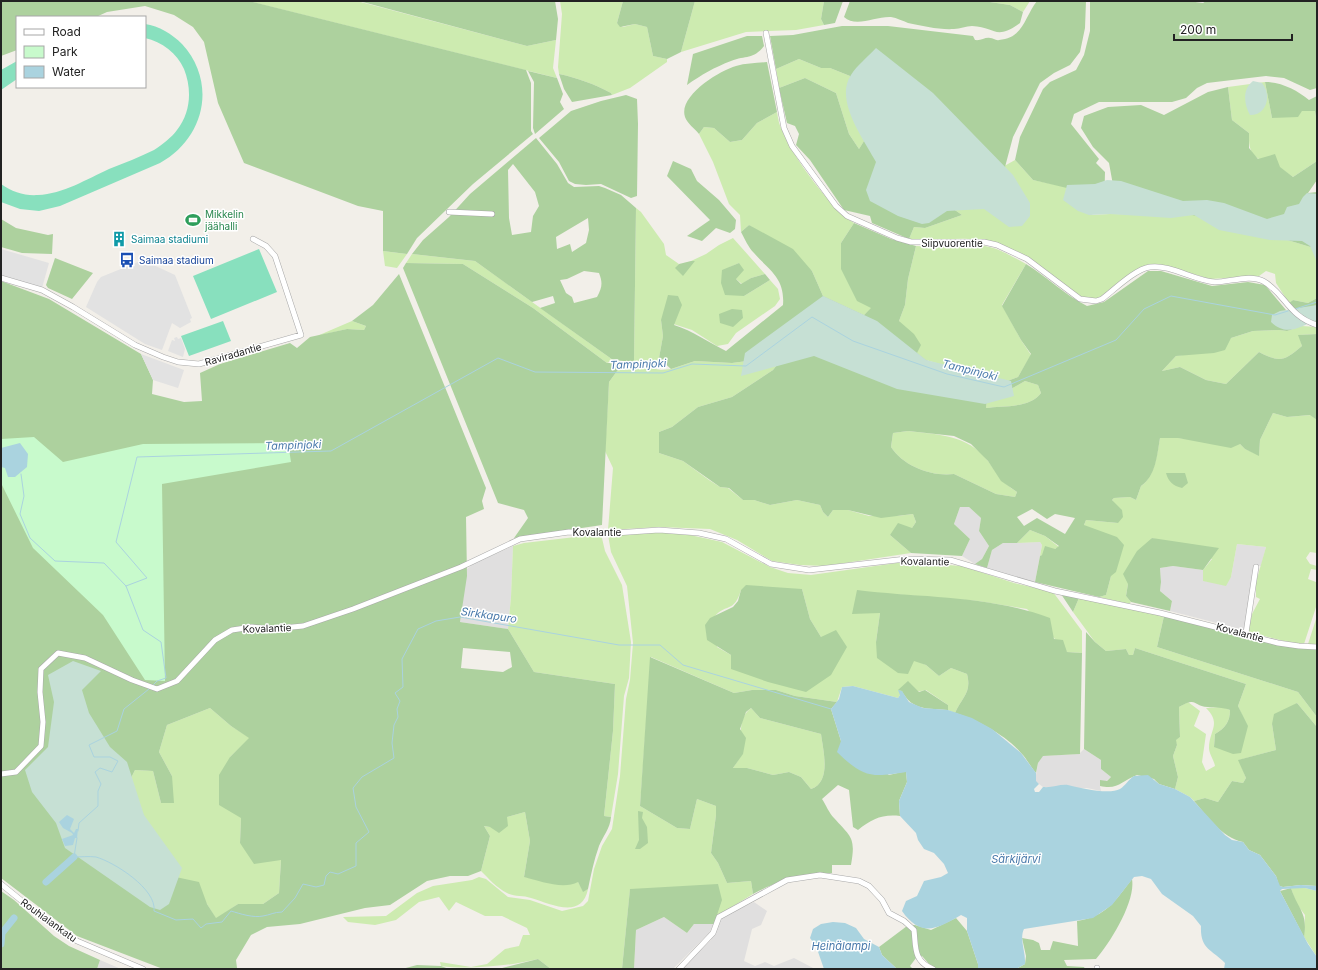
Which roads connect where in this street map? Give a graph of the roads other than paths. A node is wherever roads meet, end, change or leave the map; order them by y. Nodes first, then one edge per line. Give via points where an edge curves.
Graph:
1 (766, 33) dead end
2 (449, 212) dead end
3 (492, 214) dead end
4 (253, 239) dead end
5 (1, 278) edge
6 (1317, 325) edge
7 (1256, 567) dead end
8 (1246, 634) junction
9 (1317, 647) edge
10 (1, 774) edge
11 (1, 884) edge
12 (143, 969) edge
13 (679, 969) edge
14 (933, 969) edge

1 - 6 street, Siipvuorentie via 784,128 792,146 836,206 856,222 911,242 984,242 997,245 1027,258 1065,289 1086,301 1102,299 1135,274 1150,267 1174,270 1215,282 1257,278 1265,282 1300,318
2 - 3 street
4 - 5 street, Raviradantie via 266,246 275,256 301,335 199,364 178,362 144,350 42,290
7 - 8 street
8 - 9 street, Kovalantie via 1298,646
8 - 10 street, Kovalantie via 1055,590 950,560 906,559 809,570 771,564 726,540 699,533 659,530 615,533 569,532 520,539 461,567 303,626 232,630 215,640 177,681 157,689 86,658 58,653 41,669 41,746 16,772
11 - 12 street, Rouhialankatu via 38,914 78,941
13 - 14 street via 713,933 719,917 787,880 820,875 859,881 869,886 882,900 889,913 914,930 915,952 921,961

